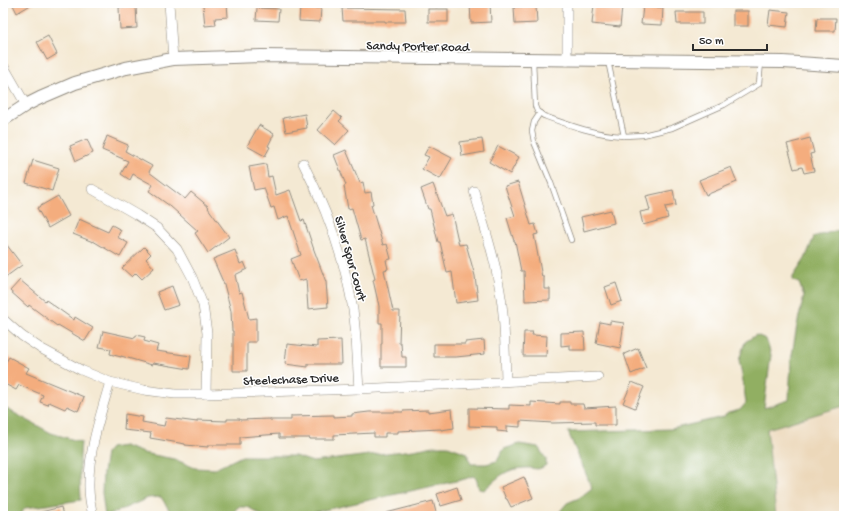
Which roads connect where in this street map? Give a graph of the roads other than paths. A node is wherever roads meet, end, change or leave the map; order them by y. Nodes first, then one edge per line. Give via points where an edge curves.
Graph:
1 (169, 3) edge
2 (568, 3) edge
3 (173, 59) junction
4 (533, 60) junction
5 (567, 60) junction
6 (608, 61) junction
7 (761, 62) junction
8 (3, 65) edge
9 (844, 66) edge
10 (26, 105) junction
11 (540, 113) junction
12 (3, 120) edge
13 (624, 136) junction
14 (303, 163) dead end
15 (92, 189) dead end
16 (474, 191) dead end
17 (571, 240) dead end
18 (3, 319) edge
19 (598, 377) dead end
20 (506, 381) junction
21 (110, 382) junction
22 (359, 389) junction
23 (206, 394) junction
24 (93, 516) edge

1 - 3 street
2 - 5 street
3 - 4 street, Sandy Porter Road via 261,56
3 - 10 street, Sandy Porter Road via 101,74
4 - 5 street, Sandy Porter Road
4 - 11 lane via 535,106
5 - 6 street, Sandy Porter Road
6 - 7 street, Sandy Porter Road
6 - 13 lane
7 - 9 street, Sandy Porter Road
7 - 13 lane via 759,84 724,104 672,128 643,135
8 - 10 street
10 - 12 street, Sandy Porter Road
11 - 13 lane via 594,132
11 - 17 lane via 532,131 534,142
14 - 22 street, Silver Spur Court via 324,208 349,288 355,328
15 - 23 street via 157,228 177,249 203,305 207,333
16 - 20 street via 500,286
18 - 21 street, Steelechase Drive via 40,348
19 - 20 street, Steelechase Drive
20 - 22 street, Steelechase Drive
21 - 23 street, Steelechase Drive via 175,394
21 - 24 street via 89,463 88,490
22 - 23 street, Steelechase Drive

